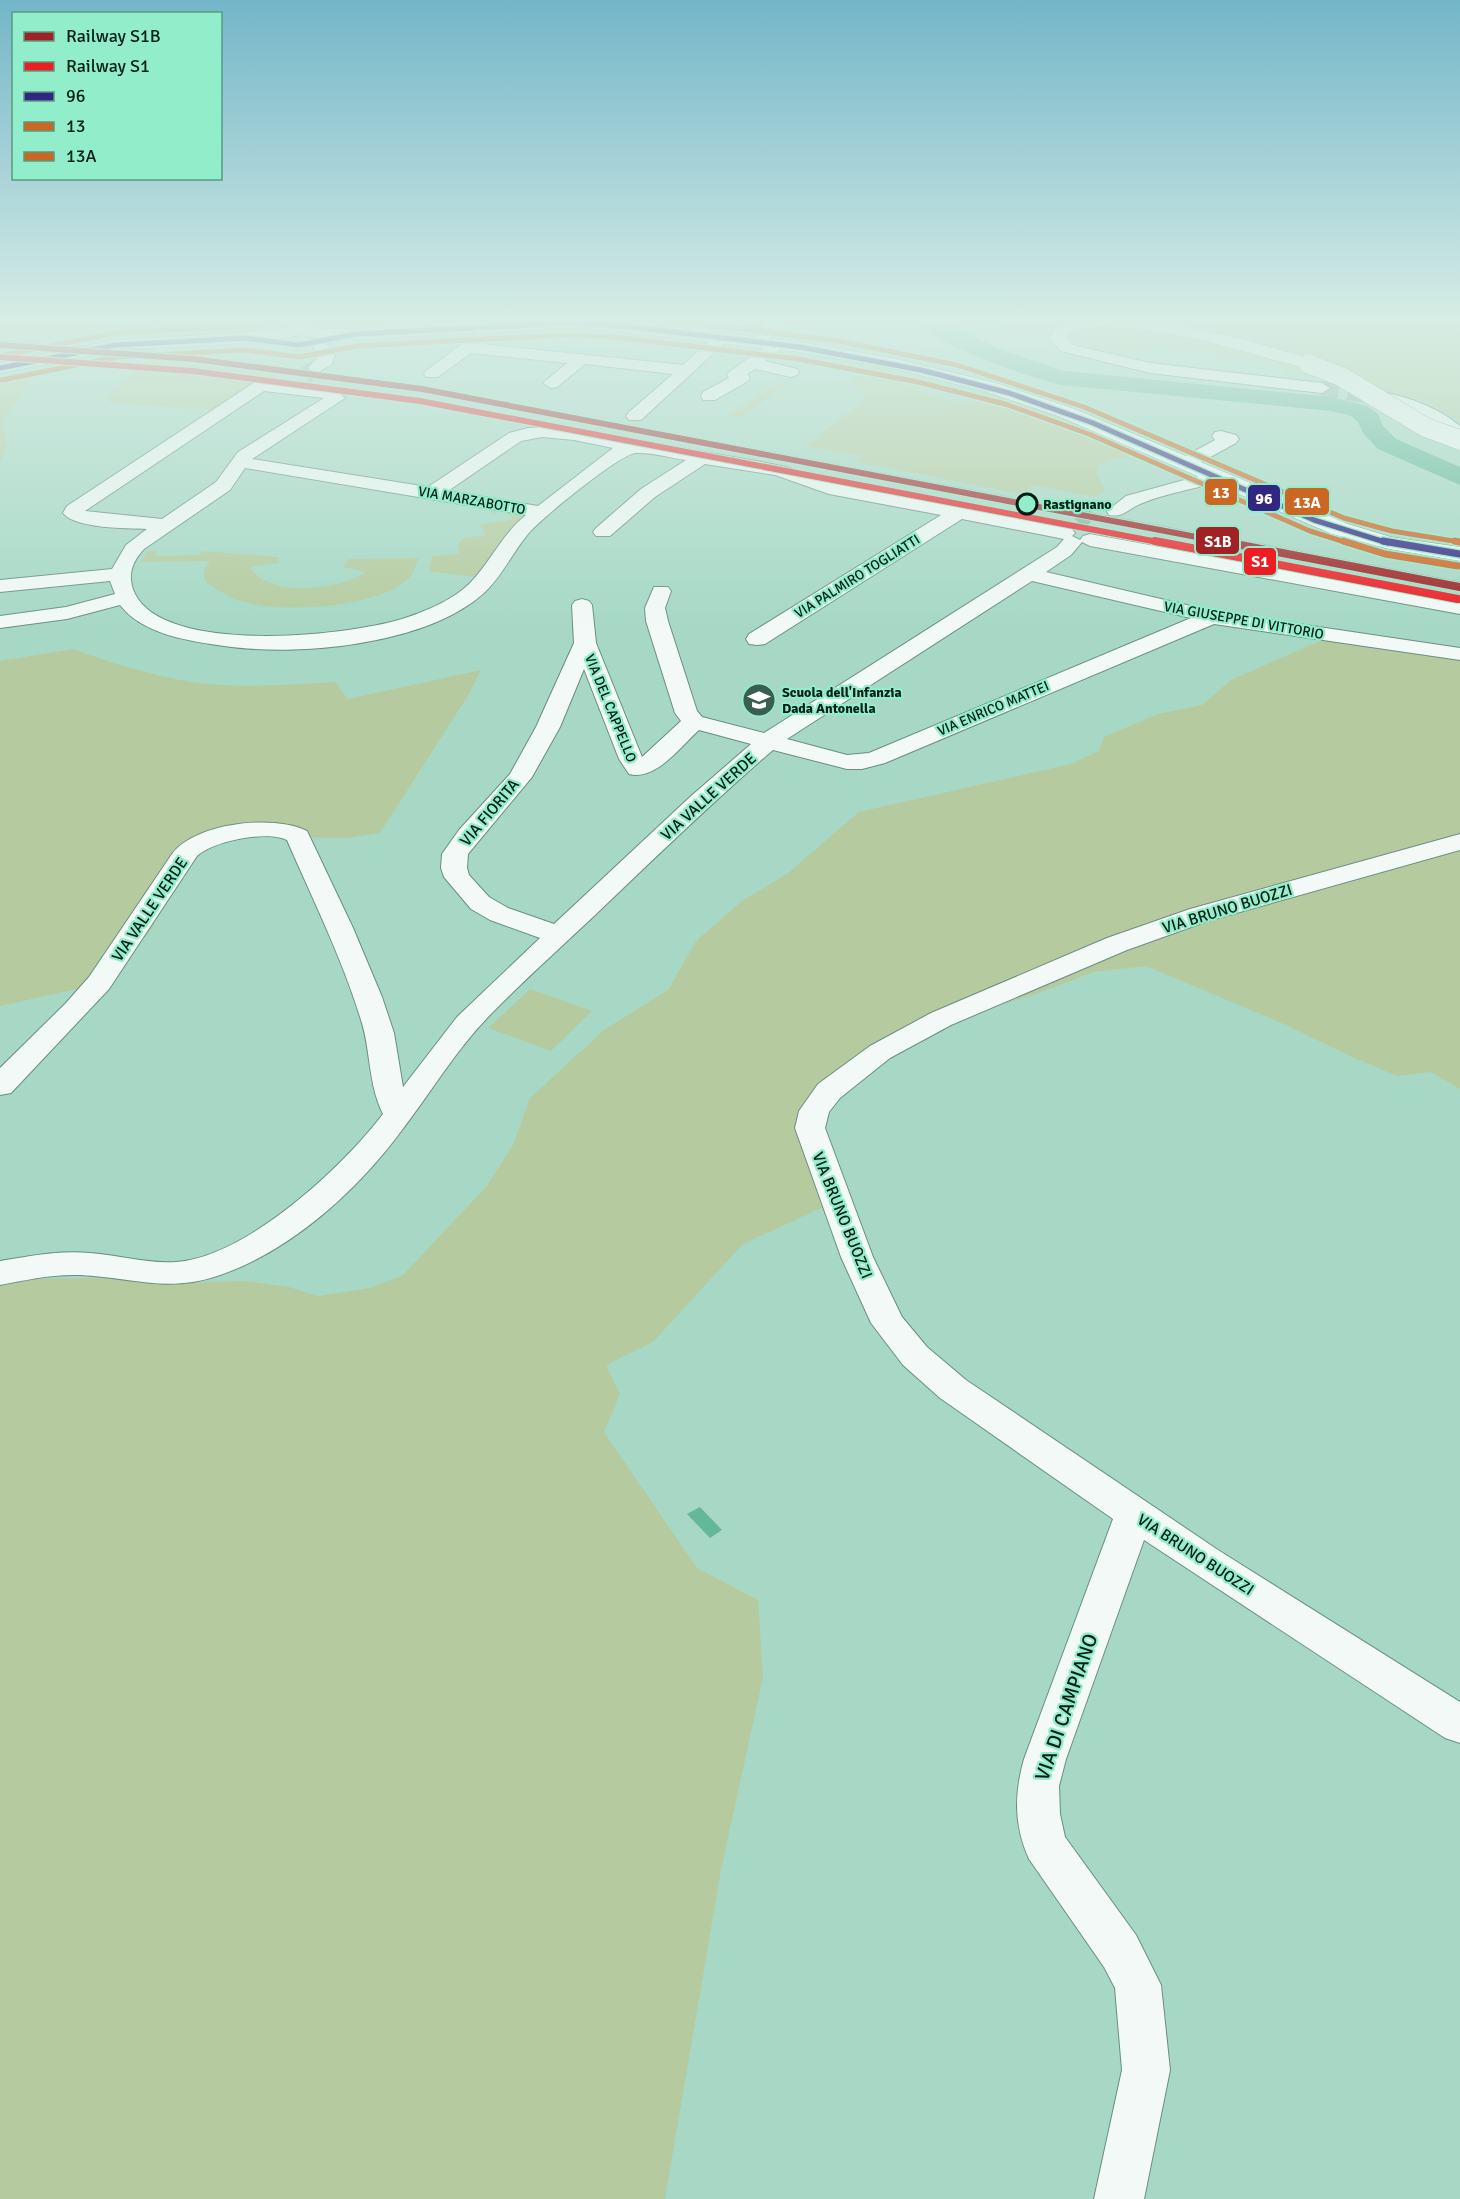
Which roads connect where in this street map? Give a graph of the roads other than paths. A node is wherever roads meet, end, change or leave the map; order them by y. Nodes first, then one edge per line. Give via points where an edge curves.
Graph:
1 (204, 424) edge
2 (296, 424) edge
3 (1093, 424) edge
4 (1419, 424) edge
5 (1447, 424) edge
6 (1460, 435) edge
7 (1221, 436) dead end
8 (1460, 440) edge
9 (634, 447) junction
10 (703, 457) junction
11 (240, 462) junction
12 (1186, 463) junction
13 (1217, 477) junction
14 (1158, 492) junction
15 (432, 493) junction
16 (1096, 506) tunnel mouth
17 (1116, 511) tunnel mouth
18 (542, 512) junction
19 (958, 513) junction
20 (167, 525) junction
21 (603, 532) dead end
22 (1081, 533) junction
23 (1460, 554) edge
24 (121, 574) junction
25 (1030, 574) junction
26 (0, 586) edge
27 (661, 591) dead end
28 (125, 598) junction
29 (582, 605) dead end
30 (1460, 608) edge
31 (1212, 617) junction
32 (0, 622) edge
33 (757, 639) dead end
34 (585, 643) junction
35 (1460, 654) edge
36 (694, 722) junction
37 (770, 740) junction
38 (1460, 842) edge
39 (558, 935) junction
40 (0, 1086) edge
41 (398, 1114) junction
42 (0, 1273) edge
43 (1134, 1514) junction
44 (1460, 1725) edge
45 (1119, 2199) edge

1 - 20 street via 73,513 89,519
2 - 11 street
3 - 12 main road
4 - 8 main road, bridge
5 - 6 street
7 - 12 street via 1230,440
9 - 10 street
9 - 15 street via 546,432 527,433 515,437
9 - 18 street via 625,448 603,462
10 - 19 street via 780,471 829,488
10 - 21 street via 648,493
11 - 15 street, VIA MARZABOTTO
11 - 20 street via 223,486
12 - 13 main road
13 - 14 street
13 - 23 main road via 1348,532 1408,547
14 - 16 street via 1104,501
14 - 17 street via 1133,500
15 - 18 street, VIA MARZABOTTO
18 - 28 street, VIA MARZABOTTO via 513,538 469,594 421,620 373,633 304,643 214,639 157,622
19 - 22 street
19 - 33 street, VIA PALMIRO TOGLIATTI
20 - 24 street via 133,549
22 - 25 street, VIA VALLE VERDE via 1064,551
22 - 30 street
24 - 26 street
24 - 28 street
25 - 31 street, VIA GIUSEPPE DI VITTORIO
25 - 37 street, VIA VALLE VERDE
27 - 36 street via 655,608 657,621 686,713
28 - 32 street via 67,613
29 - 34 street, VIA FIORITA
31 - 35 street, VIA GIUSEPPE DI VITTORIO
31 - 37 street, VIA ENRICO MATTEI via 862,762 847,762
34 - 36 street, VIA DEL CAPPELLO via 637,769 647,765
34 - 39 street, VIA FIORITA via 548,727 520,777 455,854 457,877 480,903
36 - 37 street
37 - 39 street, VIA VALLE VERDE
38 - 43 street, VIA BRUNO BUOZZI via 1199,915 1117,944 941,1019 880,1052 829,1091 814,1112 810,1128 818,1156 857,1257 888,1323 915,1356 953,1389
39 - 41 street, VIA VALLE VERDE via 478,1011 439,1056
40 - 41 street, VIA VALLE VERDE via 99,983 191,848 271,827 298,836 363,984 385,1051 387,1090
41 - 42 street, VIA VALLE VERDE via 351,1169 296,1217 227,1260 179,1274 153,1275 85,1263
43 - 44 street, VIA BRUNO BUOZZI
43 - 45 street, VIA DI CAMPIANO via 1038,1786 1045,1845 1138,1985 1146,2070

